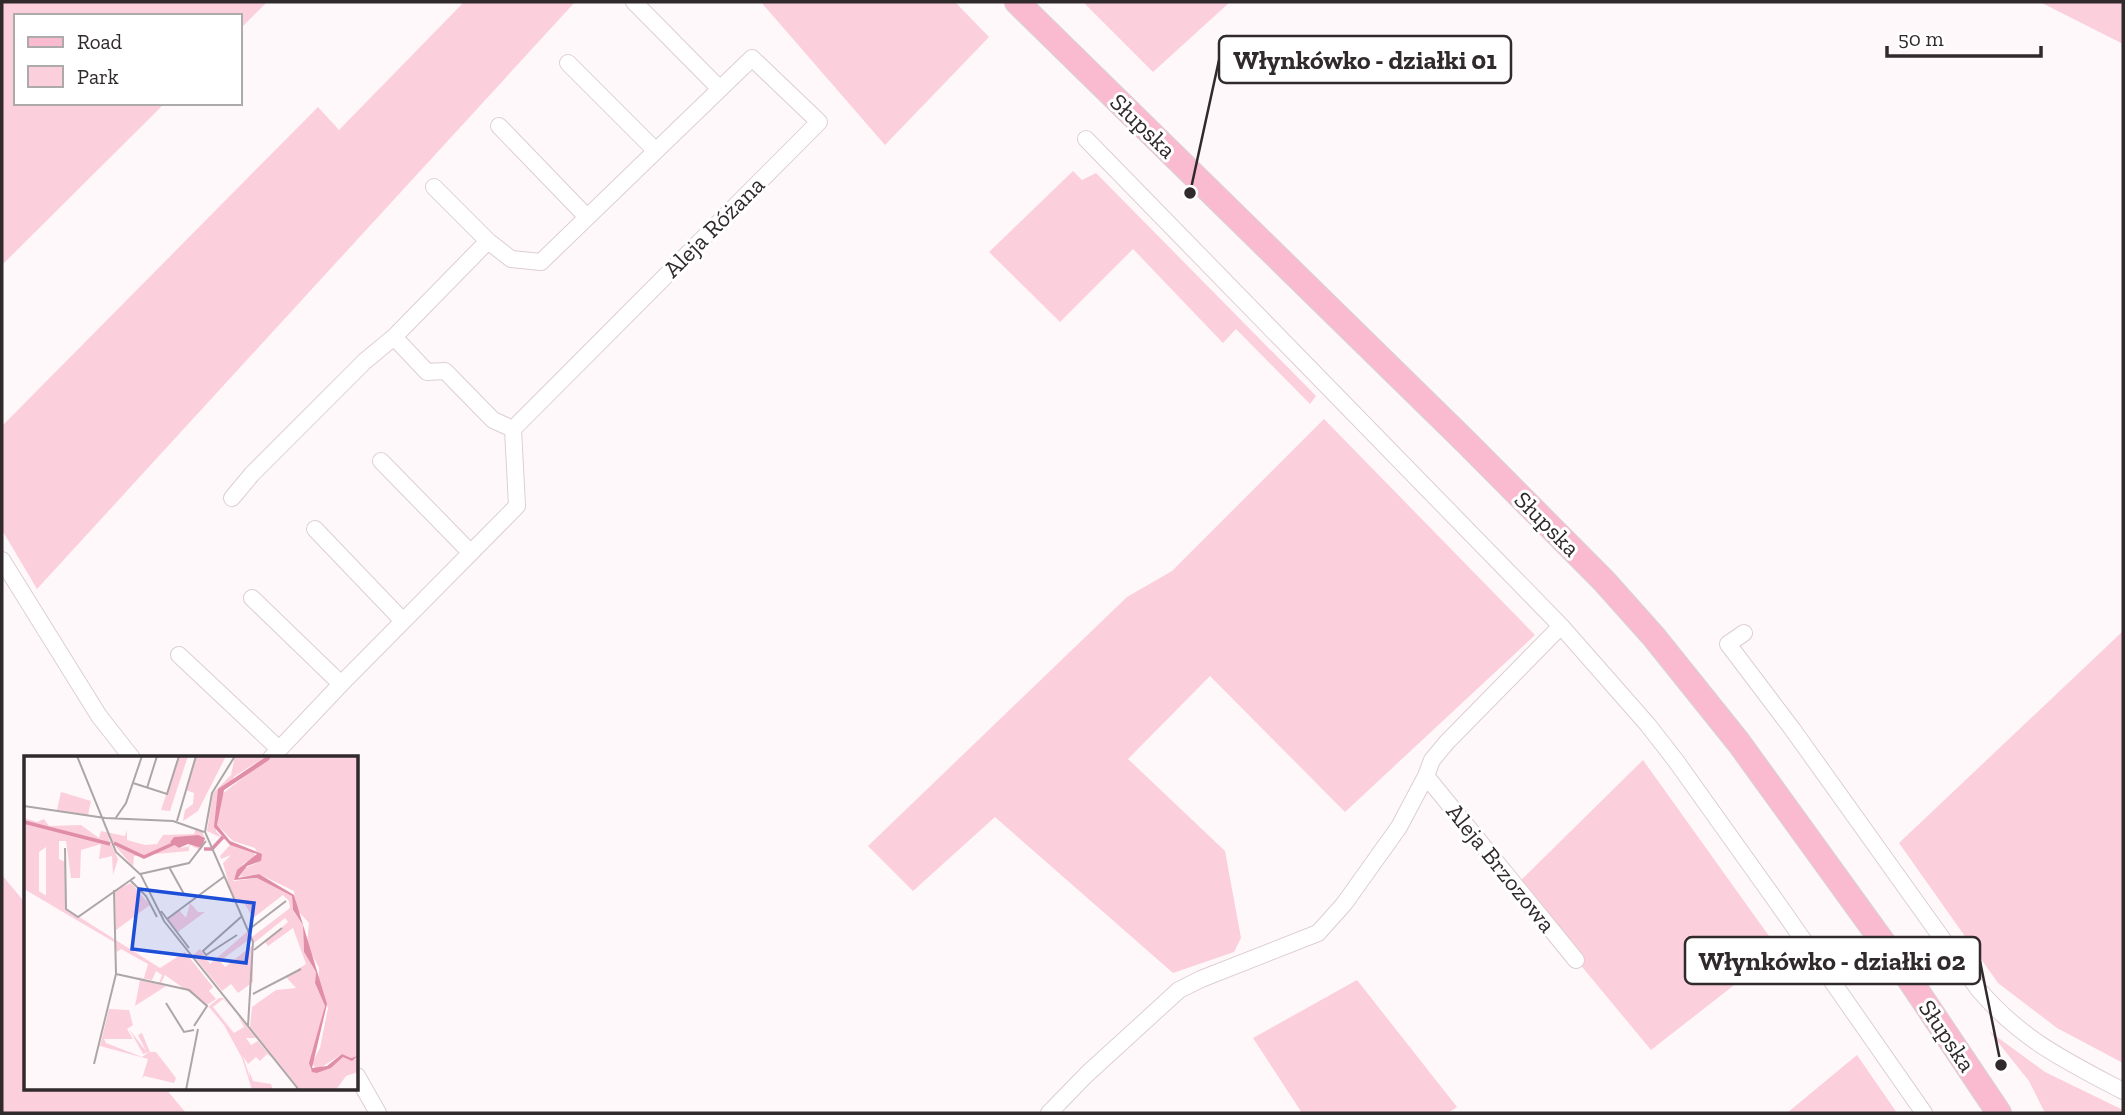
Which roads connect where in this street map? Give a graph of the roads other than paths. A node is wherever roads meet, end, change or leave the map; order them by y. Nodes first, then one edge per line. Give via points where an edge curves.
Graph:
1 (634, 2) edge
2 (1017, 2) edge
3 (568, 62) dead end
4 (720, 89) junction
5 (499, 126) dead end
6 (1086, 139) dead end
7 (656, 151) junction
8 (434, 187) dead end
9 (587, 217) junction
10 (488, 241) junction
11 (394, 337) junction
12 (513, 429) junction
13 (381, 461) dead end
14 (232, 498) dead end
15 (316, 529) dead end
16 (470, 552) junction
17 (2, 560) edge
18 (252, 598) dead end
19 (403, 621) junction
20 (1561, 625) junction
21 (1744, 633) dead end
22 (179, 655) dead end
23 (341, 684) junction
24 (275, 754) edge
25 (130, 756) edge
26 (1426, 776) junction
27 (1576, 960) dead end
28 (359, 1080) edge
29 (2123, 1091) edge
30 (378, 1113) edge
31 (1049, 1113) edge
32 (1924, 1113) edge
33 (1999, 1113) edge

1 - 4 street
2 - 33 main road, Słupska via 1467,443 1654,637 1739,743 1901,967
3 - 7 street
4 - 7 street, Aleja Różana
4 - 12 street, Aleja Różana via 752,58 819,122
5 - 9 street
6 - 20 street
7 - 9 street, Aleja Różana
8 - 10 street, Aleja Różana
9 - 10 street, Aleja Różana via 541,262 511,259
10 - 11 street
11 - 12 street via 427,372 445,371 493,420
11 - 14 street
12 - 16 street via 517,506
13 - 16 street
15 - 19 street
16 - 19 street
17 - 25 street via 99,716
18 - 23 street
19 - 23 street
20 - 26 street, Aleja Brzozowa via 1447,742
20 - 32 street via 1676,761
21 - 29 street via 1728,645 1979,990 2044,1049
22 - 24 street
23 - 24 street
26 - 27 street, Aleja Brzozowa
26 - 31 street, Aleja Brzozowa via 1399,827 1318,933 1179,990
28 - 30 street

